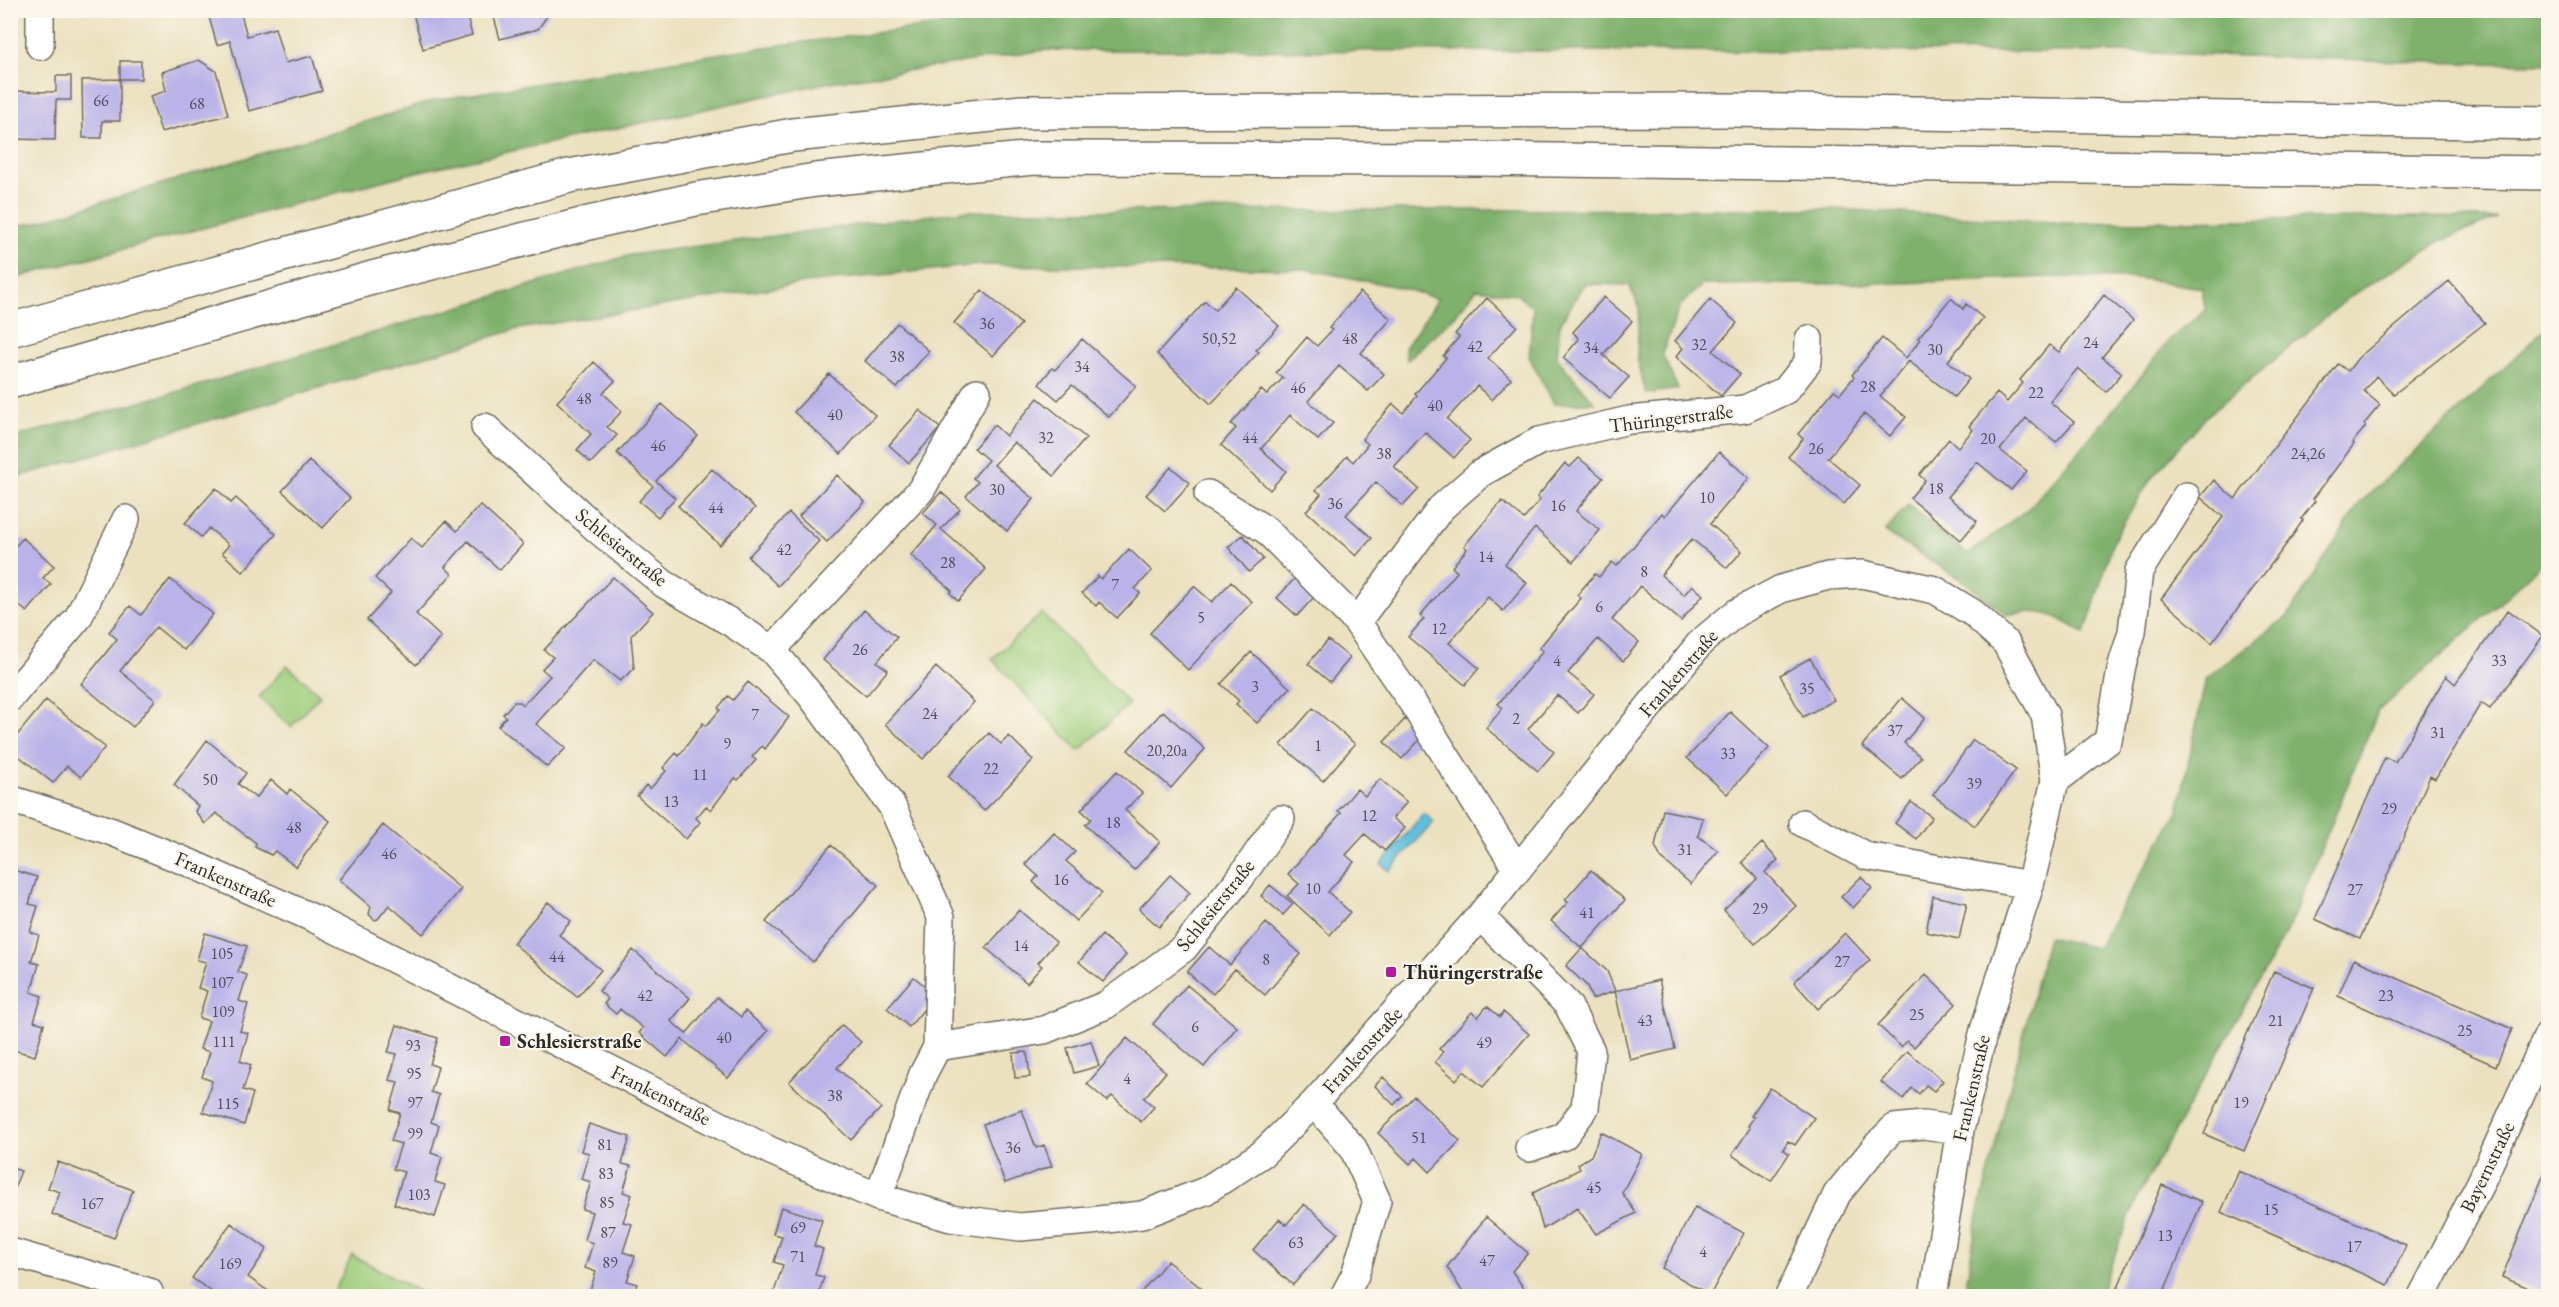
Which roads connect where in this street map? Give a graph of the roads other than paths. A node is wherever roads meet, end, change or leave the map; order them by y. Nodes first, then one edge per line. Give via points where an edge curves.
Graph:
1 (39, 10) edge
2 (40, 46) dead end
3 (2548, 123) edge
4 (2548, 173) edge
5 (10, 330) edge
6 (1809, 339) dead end
7 (10, 382) edge
8 (977, 392) dead end
9 (485, 427) dead end
10 (1208, 494) dead end
11 (2186, 496) dead end
12 (126, 519) dead end
13 (1357, 622) junction
14 (772, 651) junction
15 (10, 698) edge
16 (2055, 781) junction
17 (10, 799) edge
18 (1281, 819) dead end
19 (1803, 823) dead end
20 (1517, 869) junction
21 (2030, 885) junction
22 (1480, 916) junction
23 (2548, 1035) edge
24 (937, 1047) junction
25 (1314, 1103) junction
26 (1960, 1130) junction
27 (1529, 1148) dead end
28 (878, 1197) junction
29 (10, 1252) edge
30 (149, 1292) dead end
31 (1344, 1296) edge
32 (1789, 1296) edge
33 (1933, 1296) edge
34 (2422, 1296) edge

1 - 2 street
3 - 5 highway via 1731,110 1022,112 793,135 569,176
4 - 7 highway via 1479,159 1034,158 816,180 696,199 372,278
6 - 13 street, Thüringerstraße via 1808,362 1786,390 1745,409 1629,420 1539,441 1481,473 1441,508
8 - 14 street via 921,490
9 - 14 street, Schlesierstraße via 664,584
10 - 13 street via 1266,530
11 - 16 street via 2139,571 2132,632 2121,665 2108,741
12 - 15 street via 78,618
13 - 20 street
14 - 24 street, Schlesierstraße via 812,697 892,806 941,917
16 - 20 street, Frankenstraße via 2044,716 2006,643 1973,613 1935,590 1862,574 1828,576 1781,589 1737,613 1701,642
16 - 21 street, Frankenstraße
17 - 28 street, Frankenstraße via 110,831 315,919 771,1151
18 - 24 street, Schlesierstraße via 1184,948 1106,1005 1044,1030
19 - 21 street via 1866,856
20 - 22 street, Frankenstraße
21 - 26 street, Frankenstraße via 1984,1030
22 - 25 street, Frankenstraße
22 - 27 street via 1568,1005 1591,1051 1585,1108 1564,1136
23 - 34 street, Bayernstraße via 2480,1184
24 - 28 street, Schlesierstraße via 923,1074
25 - 28 street, Frankenstraße via 1262,1154 1205,1191 1142,1215 1020,1227 951,1218
25 - 31 street, Frankenstraße via 1353,1148 1377,1201 1355,1275
26 - 32 street via 1923,1125 1894,1128 1837,1194
26 - 33 street, Frankenstraße
29 - 30 street

